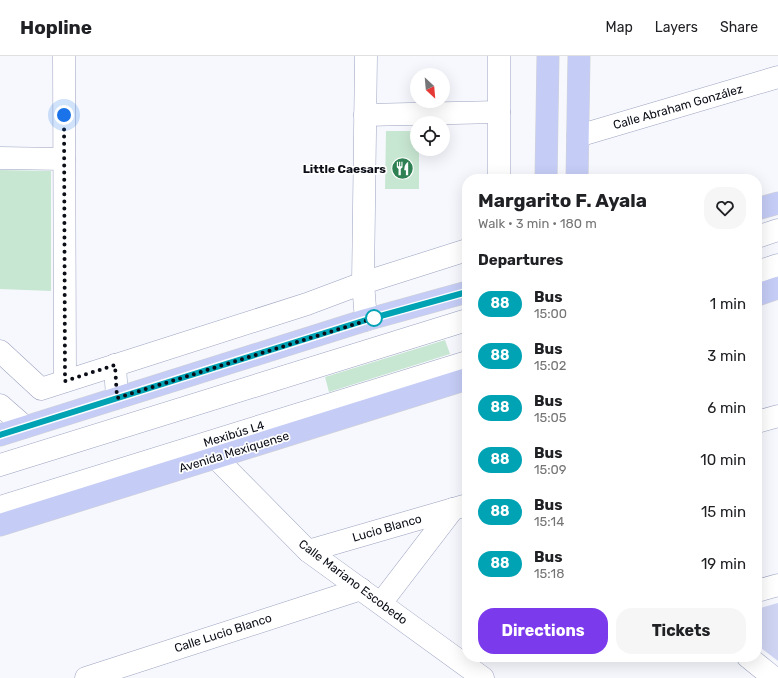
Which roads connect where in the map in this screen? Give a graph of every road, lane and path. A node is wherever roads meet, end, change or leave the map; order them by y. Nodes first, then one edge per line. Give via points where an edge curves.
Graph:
1 (64, 56) edge
2 (366, 56) edge
3 (499, 56) edge
4 (548, 56) edge
5 (579, 56) edge
6 (778, 78) edge
7 (499, 112) junction
8 (366, 115) junction
9 (578, 136) junction
10 (0, 158) edge
11 (64, 158) junction
12 (499, 174) edge
13 (546, 174) edge
14 (577, 174) edge
15 (778, 230) edge
16 (762, 235) edge
17 (462, 252) edge
18 (778, 265) edge
19 (762, 270) edge
20 (363, 283) junction
21 (778, 288) edge
22 (462, 293) edge
23 (762, 293) edge
24 (778, 296) edge
25 (762, 298) edge
26 (366, 320) junction
27 (462, 322) edge
28 (0, 351) edge
29 (462, 364) edge
30 (115, 365) junction
31 (462, 380) edge
32 (65, 381) junction
33 (117, 398) junction
34 (0, 405) edge
35 (778, 416) edge
36 (762, 421) edge
37 (25, 427) junction
38 (0, 435) edge
39 (216, 458) junction
40 (0, 465) edge
41 (0, 506) edge
42 (460, 507) edge
43 (0, 525) edge
44 (308, 551) junction
45 (778, 585) edge
46 (361, 589) junction
47 (762, 590) edge
48 (380, 603) junction
49 (754, 662) edge
50 (86, 678) edge
51 (483, 678) edge
52 (774, 678) edge

1 - 11 street
2 - 8 street
3 - 7 street
4 - 13 main road
5 - 9 main road
6 - 9 street, Calle Abraham González
7 - 8 street
7 - 12 street
8 - 20 street
9 - 14 main road
10 - 11 street
11 - 32 street
15 - 16 street
17 - 20 street
18 - 19 street
20 - 26 street
20 - 30 street via 307,304
21 - 23 main road
22 - 26 main road
24 - 25 main road
26 - 33 main road
27 - 40 street
28 - 32 street via 41,389
29 - 41 street, Mexibús L4
30 - 32 street
30 - 33 street
31 - 39 main road, Avenida Mexiquense
33 - 37 main road
34 - 37 street
35 - 36 street
37 - 38 main road
39 - 43 main road, Avenida Mexiquense
39 - 44 street, Calle Mariano Escobedo
42 - 44 street, Lucio Blanco
42 - 48 street
44 - 46 street, Calle Mariano Escobedo
45 - 47 street
46 - 48 street, Calle Mariano Escobedo
46 - 50 street, Calle Lucio Blanco
48 - 51 street, Calle Mariano Escobedo
49 - 52 street

